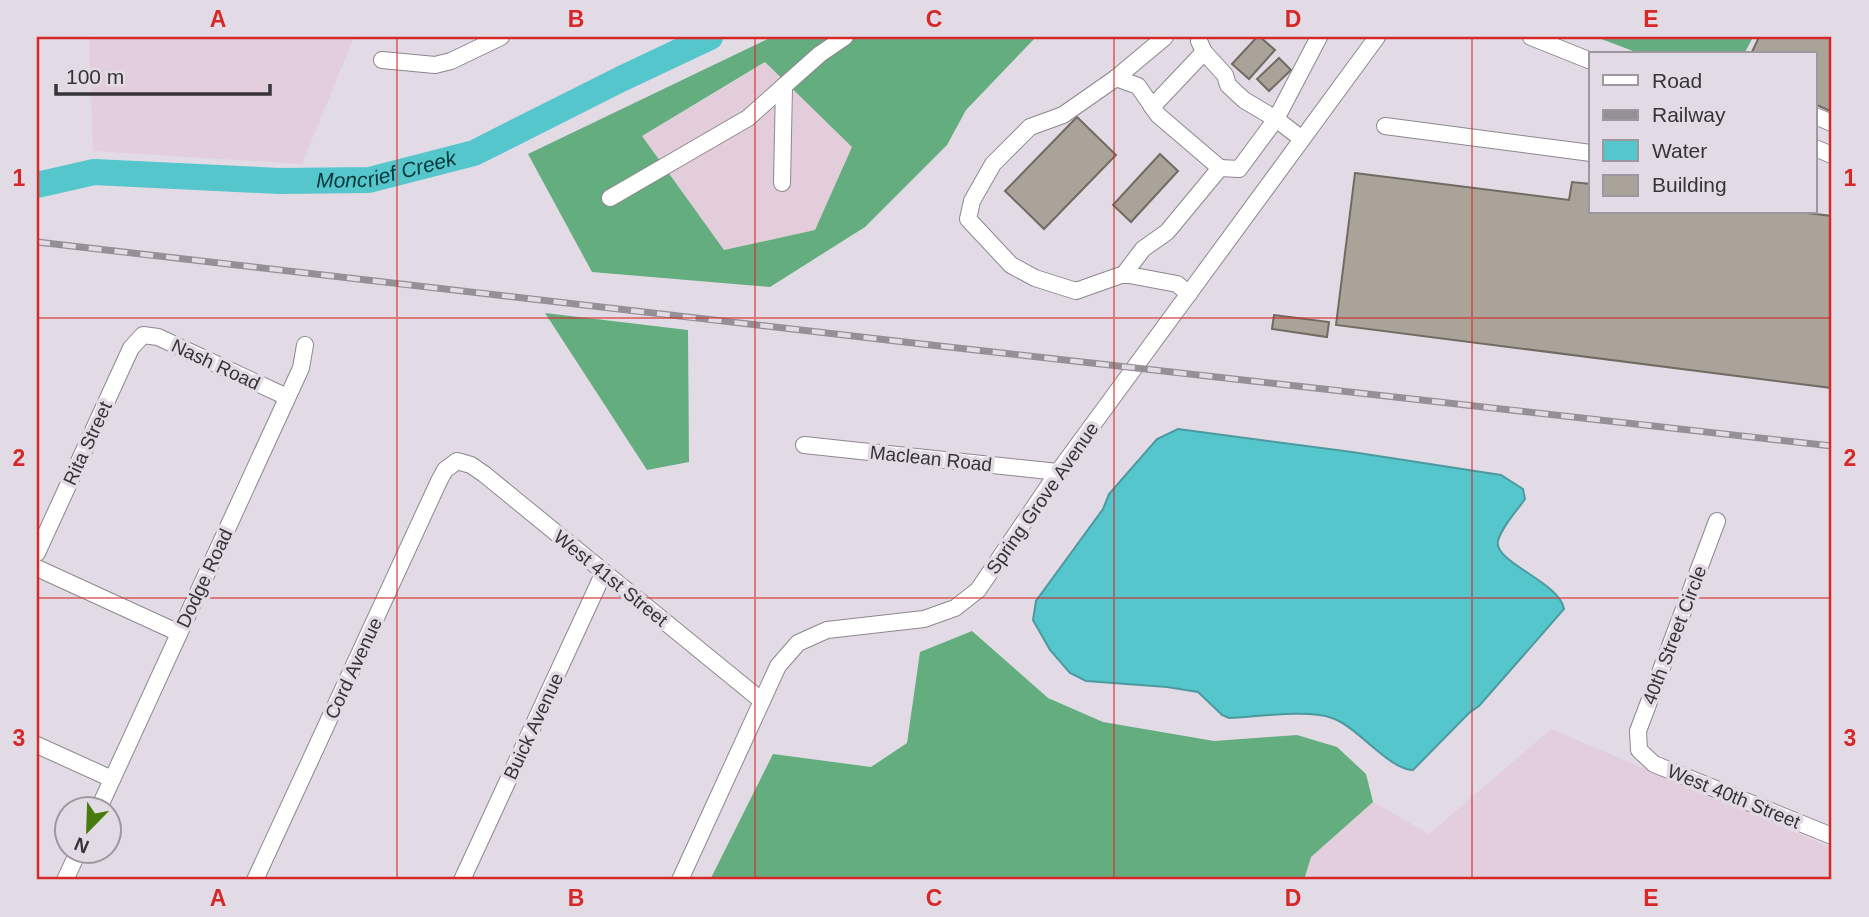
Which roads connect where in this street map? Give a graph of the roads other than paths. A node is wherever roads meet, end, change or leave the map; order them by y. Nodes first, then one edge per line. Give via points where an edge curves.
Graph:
1 (501, 37) edge
2 (845, 37) edge
3 (1165, 37) edge
4 (1319, 37) edge
5 (1377, 37) edge
6 (1531, 37) edge
7 (1199, 42) edge
8 (382, 60) dead end
9 (1589, 60) edge
10 (1116, 78) junction
11 (784, 86) junction
12 (1152, 107) junction
13 (1276, 119) junction
14 (1385, 126) dead end
15 (1302, 139) junction
16 (1589, 153) edge
17 (1220, 168) junction
18 (782, 183) dead end
19 (610, 198) dead end
20 (1124, 274) junction
21 (1189, 294) junction
22 (142, 335) joint
23 (305, 345) dead end
24 (287, 397) junction
25 (804, 445) dead end
26 (457, 461) joint
27 (1058, 472) junction
28 (1717, 521) dead end
29 (37, 553) edge
30 (37, 568) edge
31 (604, 572) junction
32 (179, 633) junction
33 (762, 701) junction
34 (37, 745) edge
35 (1639, 750) joint
36 (112, 779) junction
37 (105, 794) edge
38 (1832, 836) edge
39 (72, 864) edge
40 (65, 880) edge
41 (255, 880) edge
42 (462, 880) edge
43 (680, 880) edge

1 - 8 street via 435,65
2 - 11 street
3 - 10 street
4 - 13 street
5 - 15 street, Spring Grove Avenue
6 - 9 street
7 - 12 street
7 - 13 street via 1228,85
10 - 12 street via 1138,86
10 - 20 street via 1063,115 1030,127 993,164 972,201 968,219 1011,265 1035,278 1076,291
11 - 18 street
11 - 19 street via 748,118
12 - 17 street
13 - 15 street
13 - 17 street via 1239,169
14 - 16 street
15 - 21 street, Spring Grove Avenue
17 - 20 street via 1167,232 1143,248
20 - 21 street via 1177,284
21 - 27 street, Spring Grove Avenue
22 - 24 street, Nash Road via 158,337
22 - 29 street, Rita Street via 131,348
23 - 24 street, Dodge Road via 301,368
24 - 32 street, Dodge Road
25 - 27 street, Maclean Road
26 - 31 street, West 41st Street via 484,474
26 - 41 street, Cord Avenue via 439,481
27 - 33 street, Spring Grove Avenue via 978,590 955,608 924,618 827,630 798,643 778,666
28 - 35 street, 40th Street Circle via 1638,731
30 - 32 street
31 - 33 street, West 41st Street
31 - 42 street, Buick Avenue
32 - 36 street, Dodge Road
33 - 43 street, Spring Grove Avenue
34 - 36 street
35 - 38 street, West 40th Street via 1654,764
36 - 37 street, Dodge Road
39 - 40 street

